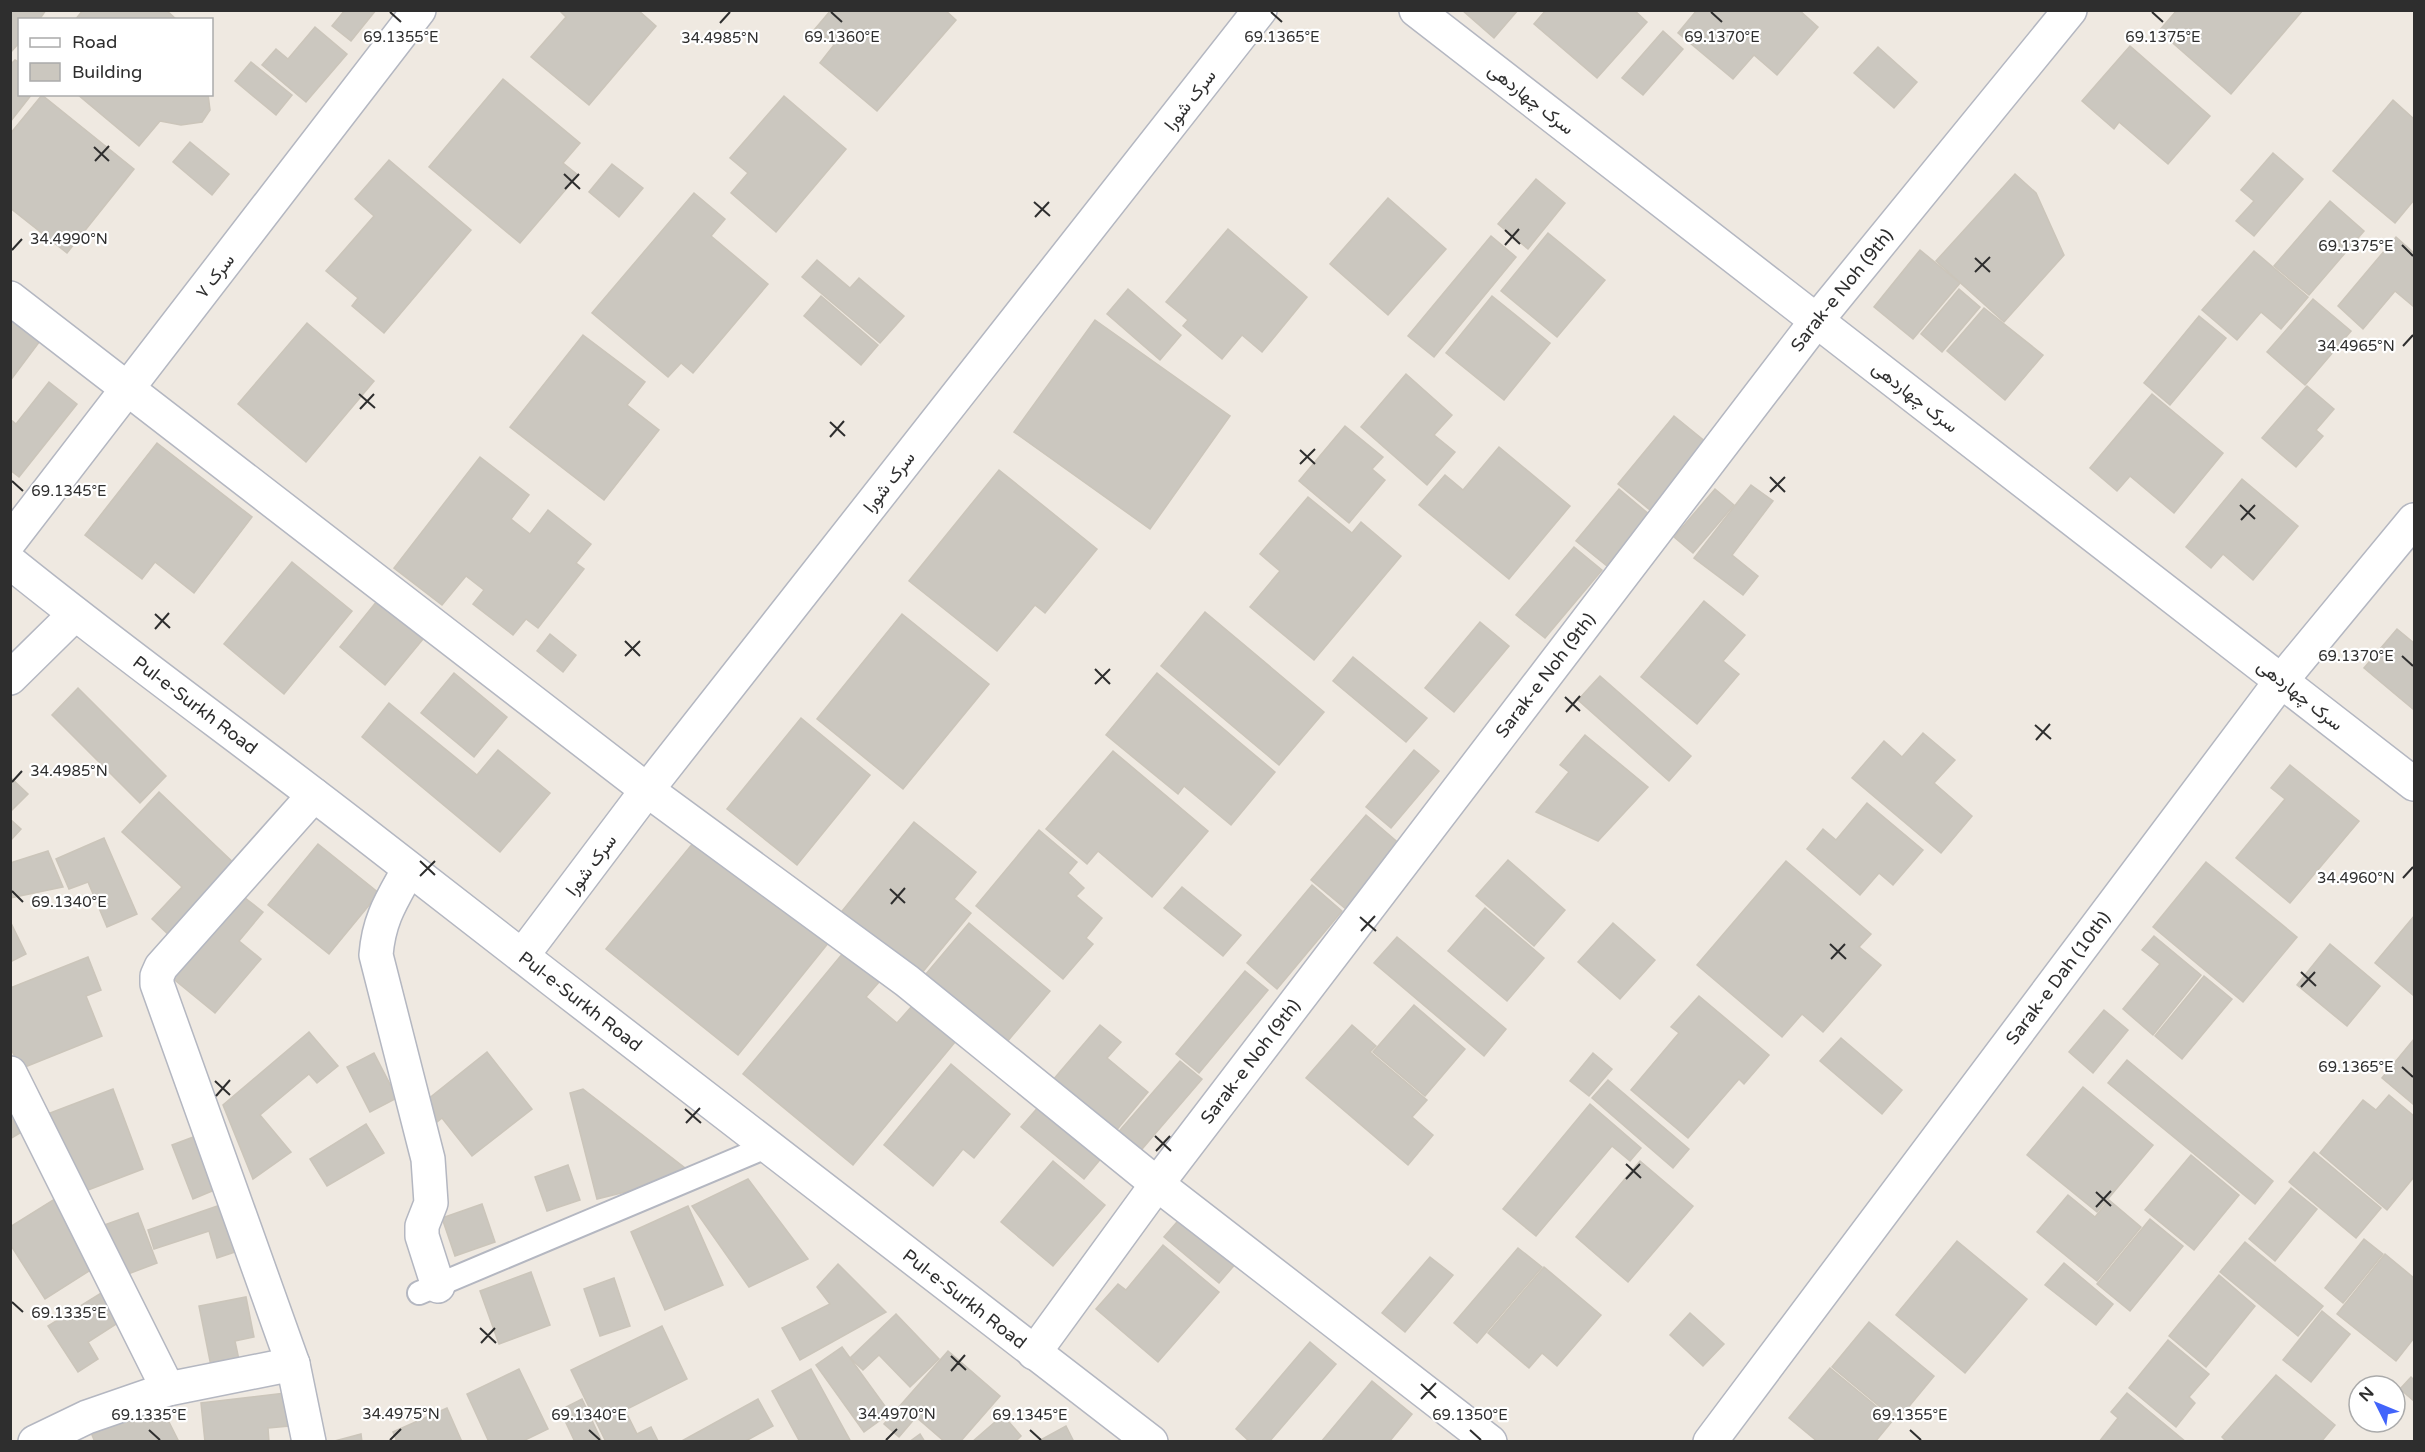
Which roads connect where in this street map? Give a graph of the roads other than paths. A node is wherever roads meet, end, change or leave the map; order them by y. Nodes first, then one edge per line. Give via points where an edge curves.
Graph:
1 (419, 10) edge
2 (1260, 10) edge
3 (1416, 10) edge
4 (2070, 10) edge
5 (10, 298) edge
6 (1816, 320) junction
7 (128, 389) junction
8 (2415, 520) edge
9 (10, 541) edge
10 (10, 562) edge
11 (75, 614) junction
12 (10, 678) edge
13 (2281, 681) junction
14 (2415, 784) edge
15 (647, 790) junction
16 (314, 795) junction
17 (409, 869) junction
18 (522, 956) junction
19 (10, 1073) edge
20 (766, 1147) junction
21 (1157, 1184) junction
22 (429, 1289) joint
23 (1034, 1353) junction
24 (293, 1364) junction
25 (168, 1389) junction
26 (35, 1442) edge
27 (309, 1442) edge
28 (1151, 1442) edge
29 (1490, 1442) edge
30 (1710, 1442) edge

1 - 7 street, سرک ۷
2 - 15 street, سرک شورا
3 - 6 street, سرک چهاردهی
4 - 6 street, Sarak-e Noh (9th)
5 - 7 street
6 - 13 street, سرک چهاردهی
6 - 21 street, Sarak-e Noh (9th)
7 - 9 street, سرک ۷
7 - 15 street
8 - 13 street, Sarak-e Dah (10th)
10 - 11 street, Pul-e-Surkh Road
11 - 12 street
11 - 16 street, Pul-e-Surkh Road
13 - 14 street, سرک چهاردهی
13 - 30 street, Sarak-e Dah (10th)
15 - 18 street, سرک شورا
15 - 21 street via 907,981
16 - 17 street, Pul-e-Surkh Road
16 - 24 street via 157,976
17 - 18 street, Pul-e-Surkh Road
17 - 22 street via 384,915 376,955 428,1159 431,1203 422,1236
18 - 20 street, Pul-e-Surkh Road
19 - 25 street
20 - 22 lane
20 - 23 street, Pul-e-Surkh Road
21 - 23 street, Sarak-e Noh (9th)
21 - 29 street
23 - 28 street, Pul-e-Surkh Road
24 - 25 street
24 - 27 street
25 - 26 street via 87,1417

